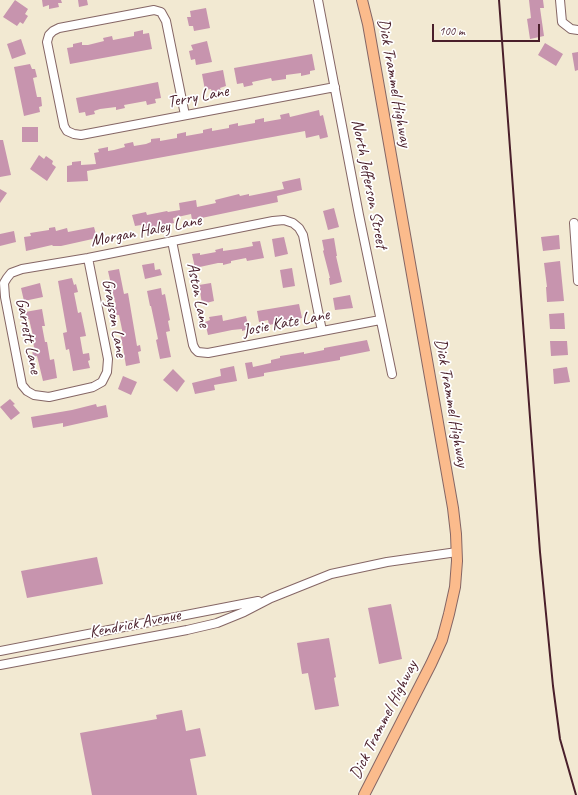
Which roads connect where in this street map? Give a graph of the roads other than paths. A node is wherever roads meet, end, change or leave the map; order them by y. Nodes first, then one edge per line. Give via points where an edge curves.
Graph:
1 (318, 0) edge
2 (362, 0) edge
3 (560, 0) edge
4 (578, 30) edge
5 (335, 87) junction
6 (185, 115) junction
7 (574, 223) dead end
8 (172, 241) junction
9 (88, 258) junction
10 (577, 259) edge
11 (6, 278) joint
12 (578, 281) edge
13 (380, 320) junction
14 (322, 331) junction
15 (198, 352) joint
16 (392, 374) dead end
17 (34, 395) joint
18 (457, 552) junction
19 (271, 598) junction
20 (0, 651) edge
21 (0, 665) edge
22 (364, 795) edge

1 - 5 street, North Jefferson Street
2 - 18 main road, Dick Trammel Highway via 453,508
3 - 4 street via 562,22 571,29
5 - 6 street, Terry Lane
5 - 13 street, North Jefferson Street
6 - 6 street, Terry Lane via 166,21 161,12 154,10 59,28 49,35 48,42 67,131 81,134
7 - 10 street
8 - 9 street, Morgan Haley Lane
8 - 14 street, Morgan Haley Lane via 273,221 284,220 293,223 303,235
8 - 15 street, Aston Lane via 193,345
9 - 11 street, Morgan Haley Lane via 22,269
9 - 17 street, Grayson Lane via 108,360 107,372 102,382 93,388 41,397
10 - 12 street
11 - 17 street, Garrett Lane via 5,297 22,385
13 - 14 street, Josie Kate Lane
13 - 16 street, North Jefferson Street
14 - 15 street, Josie Kate Lane via 208,354
18 - 19 street, Kendrick Avenue via 387,562 330,574
18 - 22 main road, Dick Trammel Highway via 455,587 442,640
19 - 20 street, Kendrick Avenue
19 - 21 street, Kendrick Avenue via 217,622 172,633

